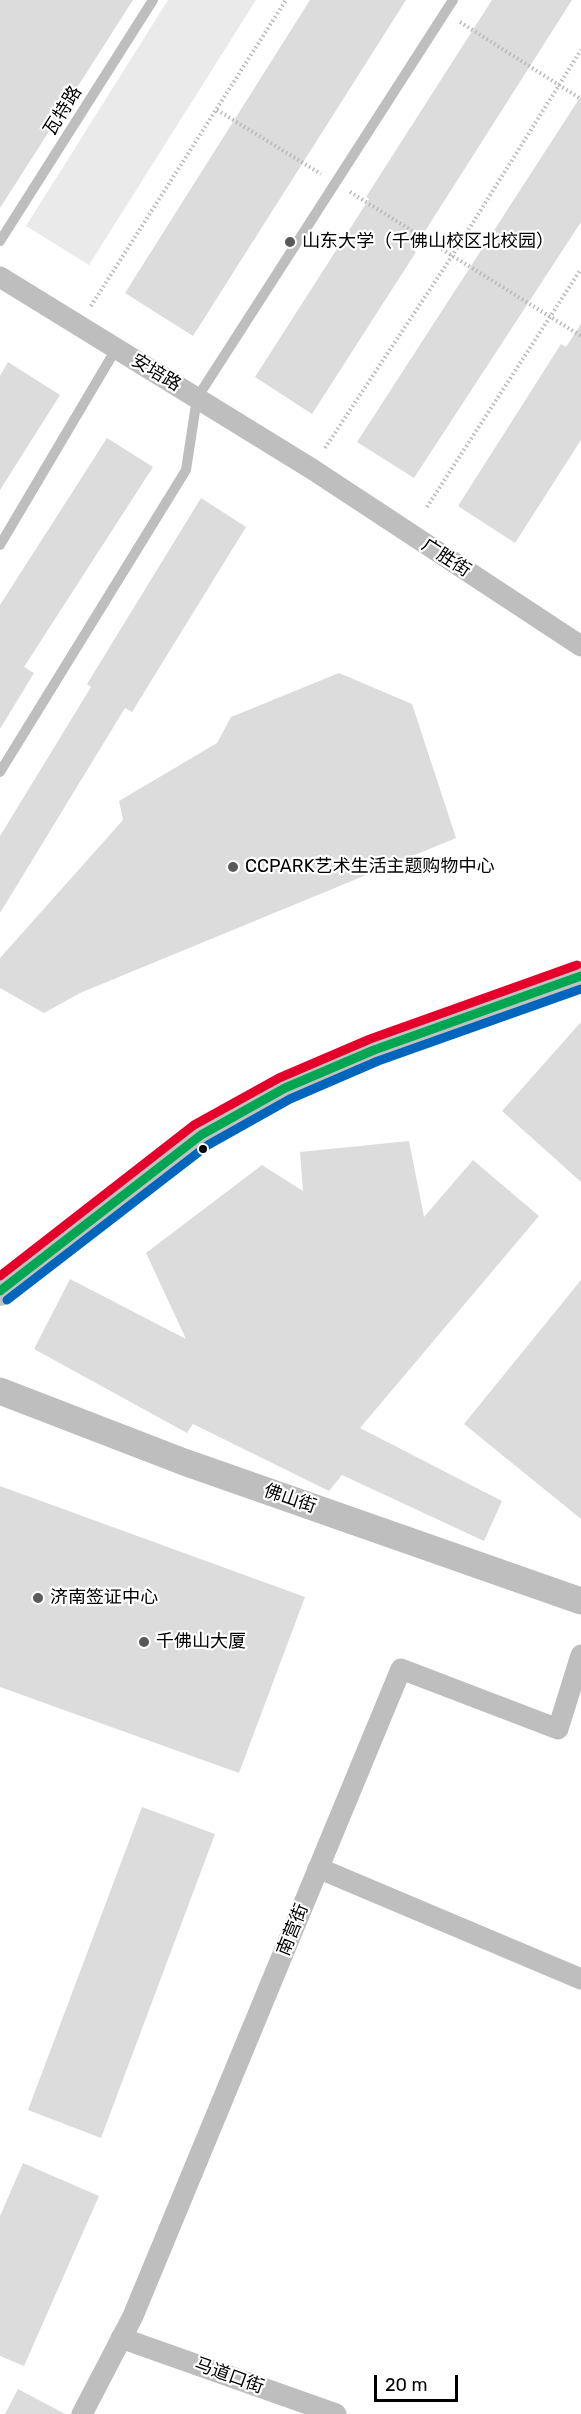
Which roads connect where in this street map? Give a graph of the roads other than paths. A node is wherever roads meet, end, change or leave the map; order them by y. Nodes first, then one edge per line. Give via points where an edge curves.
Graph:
1 (153, 0) edge
2 (453, 0) edge
3 (0, 241) edge
4 (0, 277) edge
5 (116, 349) junction
6 (197, 398) junction
7 (312, 469) joint
8 (0, 545) edge
9 (581, 646) edge
10 (0, 772) edge
11 (581, 976) edge
12 (0, 1291) edge
13 (0, 1391) edge
14 (581, 1601) edge
15 (581, 1655) edge
16 (318, 1868) junction
17 (581, 1978) edge
18 (121, 2338) junction
19 (82, 2414) edge
20 (336, 2414) edge

1 - 3 lane, 瓦特路
2 - 6 lane
4 - 5 street, 安培路
5 - 6 street, 安培路
5 - 8 lane
6 - 7 street, 安培路
6 - 10 lane via 186,470
7 - 9 street, 广胜街
11 - 12 main road via 374,1050 285,1088 201,1135
13 - 14 street, 佛山街 via 184,1462
15 - 16 street, 南营街 via 558,1730 401,1669
16 - 17 street
16 - 18 street, 南营街
18 - 19 street, 南营街
18 - 20 street, 马道口街

